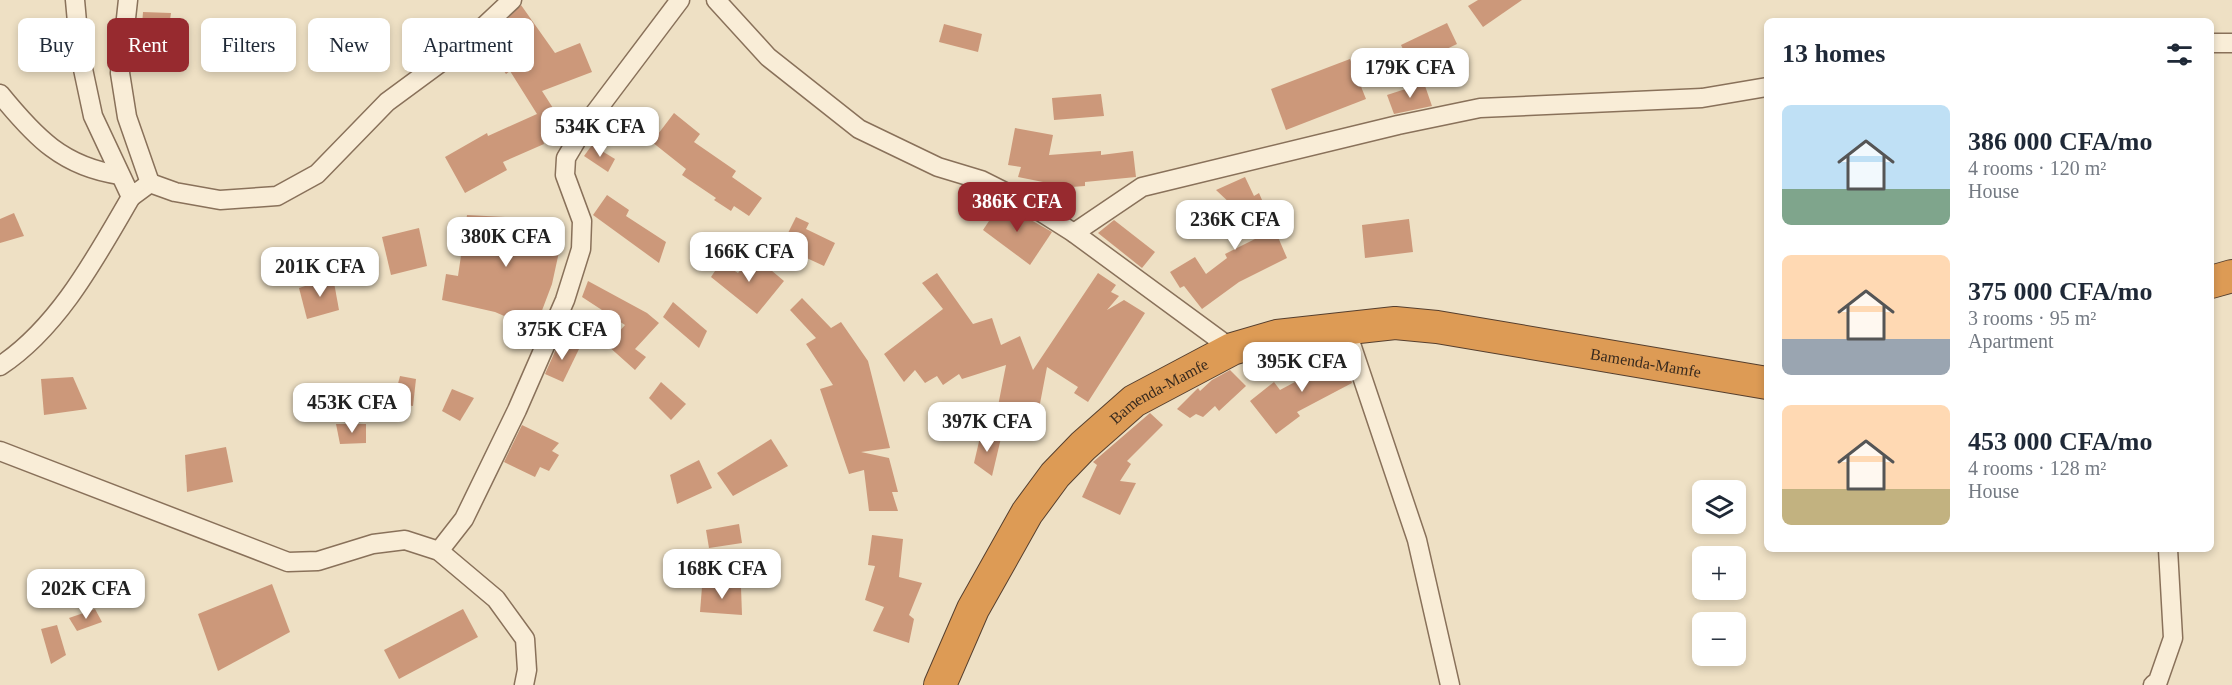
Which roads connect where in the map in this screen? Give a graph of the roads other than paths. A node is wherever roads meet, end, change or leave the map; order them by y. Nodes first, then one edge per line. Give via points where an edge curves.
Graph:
1 (75, 0) edge
2 (128, 0) edge
3 (512, 0) edge
4 (680, 0) edge
5 (716, 0) edge
6 (2214, 43) edge
7 (2232, 43) edge
8 (1764, 88) edge
9 (0, 94) edge
10 (120, 175) junction
11 (150, 183) junction
12 (130, 197) junction
13 (1074, 233) junction
14 (2232, 276) edge
15 (2214, 281) edge
16 (1346, 329) junction
17 (1232, 349) junction
18 (0, 366) edge
19 (1764, 382) edge
20 (0, 451) edge
21 (439, 551) junction
22 (2168, 552) edge
23 (525, 685) edge
24 (940, 685) edge
25 (1450, 685) edge
26 (2152, 685) edge

1 - 10 street via 80,55 93,116
2 - 11 street via 120,73 127,117
3 - 11 street via 464,46 387,102 317,174 277,196 220,200
4 - 21 street via 585,126 566,158 565,175 582,221 581,249 565,300 464,519
5 - 13 street via 768,57 859,129 938,167 981,180
6 - 7 street
8 - 13 street via 1702,98 1480,108 1398,125 1142,187
9 - 10 street via 36,135 74,164
10 - 12 street
11 - 12 street
12 - 18 street via 75,288 26,349
13 - 17 street
14 - 15 highway
16 - 17 highway, Bamenda-Mamfe via 1277,336
16 - 19 highway, Bamenda-Mamfe via 1395,323 1437,327
16 - 25 street via 1417,540
17 - 24 highway, Bamenda-Mamfe via 1134,401 1055,475 1027,513 973,609
20 - 21 street via 288,562 318,561 373,544 405,540
21 - 23 street via 496,599 525,639
22 - 26 street via 2173,639 2158,681

